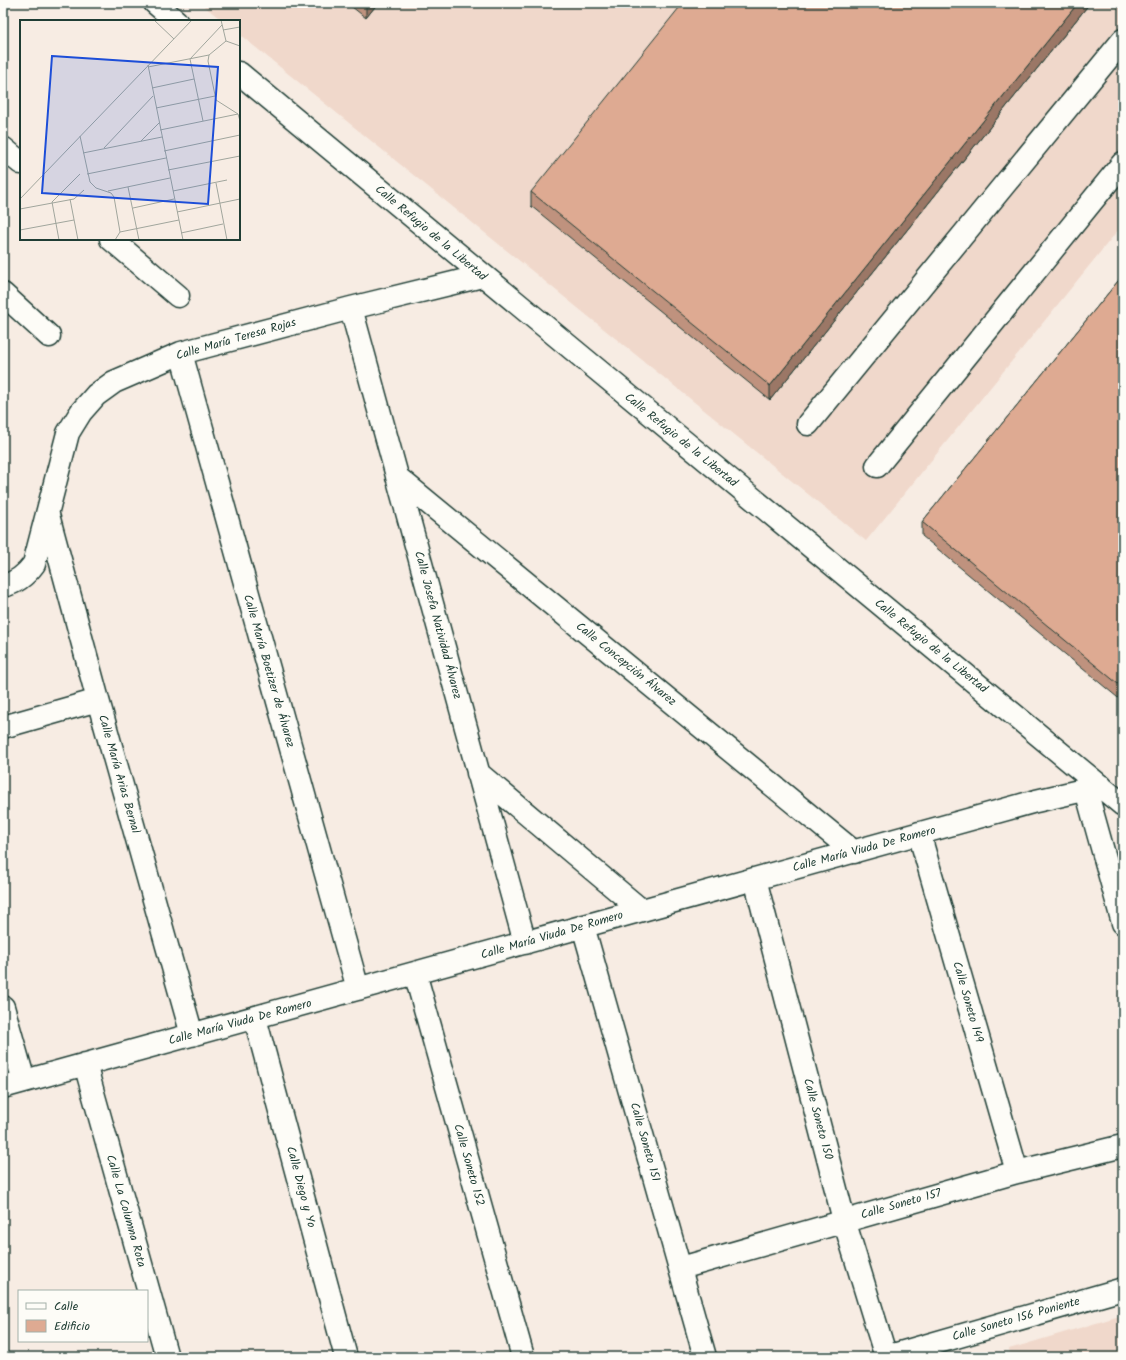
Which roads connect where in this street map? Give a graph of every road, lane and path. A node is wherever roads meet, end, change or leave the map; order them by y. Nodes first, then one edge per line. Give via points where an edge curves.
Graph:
1 (155, 3) edge
2 (175, 20) edge
3 (1123, 40) edge
4 (240, 74) edge
5 (3, 148) edge
6 (20, 162) edge
7 (1123, 163) edge
8 (112, 240) edge
9 (482, 276) junction
10 (3, 294) edge
11 (178, 296) dead end
12 (351, 308) junction
13 (49, 336) dead end
14 (181, 353) junction
15 (808, 424) dead end
16 (878, 466) dead end
17 (397, 477) junction
18 (47, 512) junction
19 (3, 586) edge
20 (98, 700) junction
21 (3, 727) edge
22 (478, 773) junction
23 (1094, 788) junction
24 (1123, 805) edge
25 (919, 833) junction
26 (854, 852) junction
27 (755, 879) junction
28 (641, 910) junction
29 (1123, 923) edge
30 (583, 926) junction
31 (525, 943) junction
32 (415, 973) junction
33 (358, 989) junction
34 (3, 1007) edge
35 (255, 1018) junction
36 (192, 1035) junction
37 (86, 1064) junction
38 (24, 1081) junction
39 (3, 1087) edge
40 (1123, 1146) edge
41 (1017, 1172) junction
42 (844, 1220) junction
43 (681, 1268) junction
44 (1123, 1289) edge
45 (167, 1357) edge
46 (346, 1357) edge
47 (523, 1357) edge
48 (705, 1357) edge
49 (886, 1357) edge

1 - 2 street
3 - 15 street
4 - 9 street, Calle Refugio de la Libertad
5 - 6 street
7 - 16 street
8 - 11 street
9 - 12 street, Calle María Teresa Rojas
9 - 23 street, Calle Refugio de la Libertad
10 - 13 street
12 - 14 street, Calle María Teresa Rojas
12 - 17 street, Calle Josefa Natividad Álvarez
14 - 18 street, Calle María Teresa Rojas via 114,382 96,396 82,412 68,433
14 - 33 street, Calle María Boetizer de Álvarez
17 - 22 street, Calle Josefa Natividad Álvarez
17 - 26 street, Calle Concepción Álvarez
18 - 19 street, Calle María Teresa Rojas via 34,564 28,573
18 - 20 street, Calle María Arias Bernal
20 - 21 street
20 - 36 street, Calle María Arias Bernal
22 - 28 street
22 - 31 street, Calle Josefa Natividad Álvarez
23 - 24 street, Calle Refugio de la Libertad
23 - 25 street, Calle María Viuda De Romero
23 - 29 street
25 - 26 street, Calle María Viuda De Romero
25 - 41 street, Calle Soneto 149
26 - 27 street, Calle María Viuda De Romero
27 - 28 street, Calle María Viuda De Romero
27 - 42 street, Calle Soneto 150
28 - 30 street, Calle María Viuda De Romero
30 - 31 street, Calle María Viuda De Romero
30 - 43 street, Calle Soneto 151
31 - 32 street, Calle María Viuda De Romero
32 - 33 street, Calle María Viuda De Romero
32 - 47 street, Calle Soneto 152
33 - 35 street, Calle María Viuda De Romero
34 - 38 street
35 - 36 street, Calle María Viuda De Romero
35 - 46 street, Calle Diego y Yo
36 - 37 street, Calle María Viuda De Romero
37 - 38 street, Calle María Viuda De Romero
37 - 45 street, Calle La Columna Rota
38 - 39 street, Calle María Viuda De Romero
40 - 41 street, Calle Soneto 157
41 - 42 street, Calle Soneto 157
42 - 43 street, Calle Soneto 157
42 - 49 street, Calle Soneto 150
43 - 48 street, Calle Soneto 151
44 - 49 street, Calle Soneto 156 Poniente

